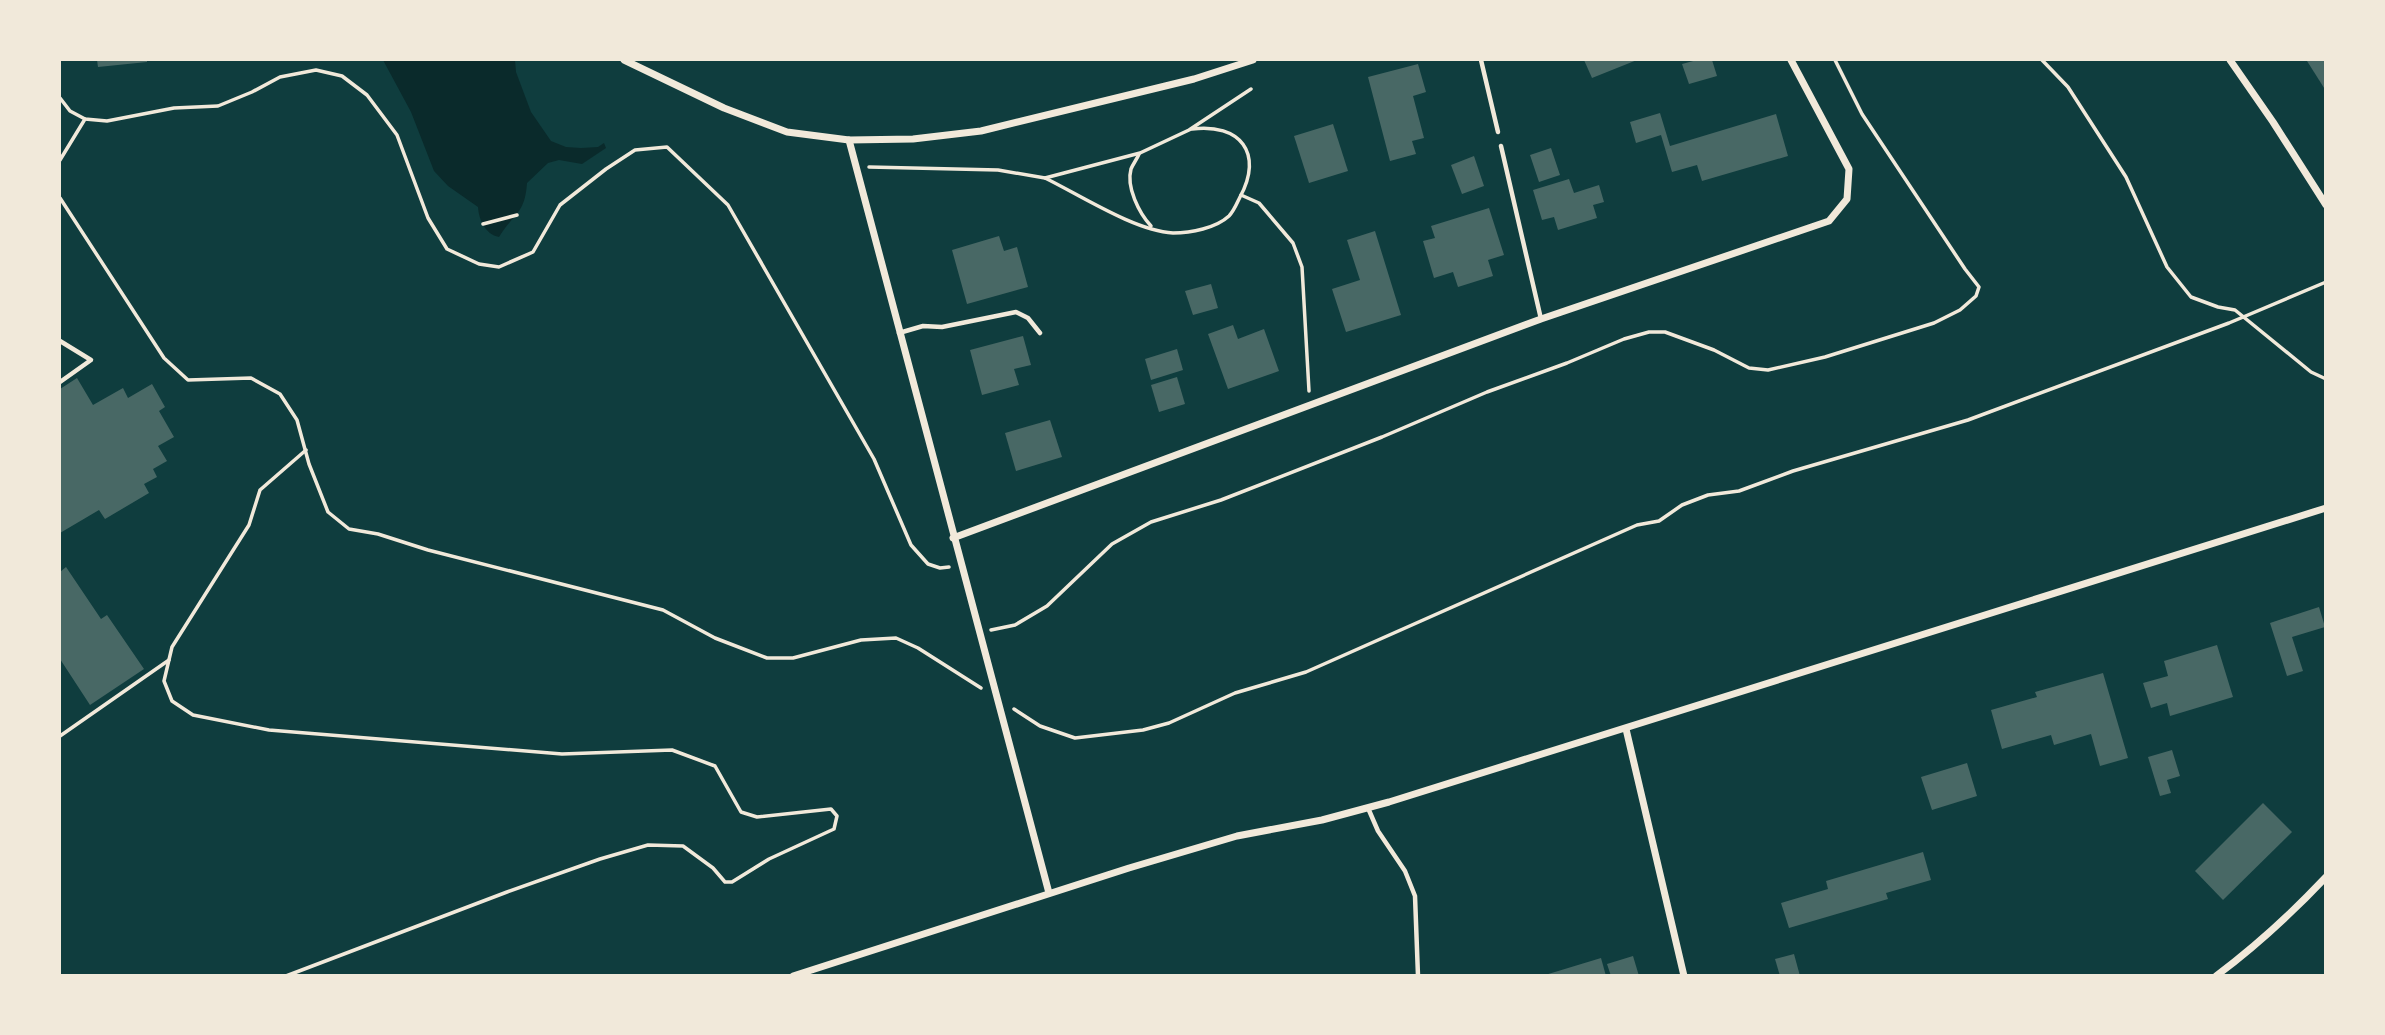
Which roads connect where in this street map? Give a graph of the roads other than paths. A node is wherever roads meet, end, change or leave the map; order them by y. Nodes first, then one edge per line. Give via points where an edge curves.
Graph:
1 (624, 60) edge
2 (1254, 60) edge
3 (1480, 60) edge
4 (1791, 60) edge
5 (2230, 60) edge
6 (1498, 132) dead end
7 (849, 140) junction
8 (1501, 146) dead end
9 (2326, 205) edge
10 (1541, 319) junction
11 (899, 333) junction
12 (1040, 333) dead end
13 (60, 341) edge
14 (60, 382) edge
15 (2326, 508) edge
16 (953, 538) junction
17 (1626, 729) junction
18 (1367, 808) junction
19 (2326, 877) edge
20 (1049, 893) junction
21 (793, 975) edge
22 (1418, 975) edge
23 (1684, 975) edge
24 (2216, 975) edge

1 - 7 street via 724,108 787,132
2 - 7 street via 981,131
3 - 6 lane
4 - 10 street via 1849,169 1847,199 1829,221
5 - 9 street
7 - 11 street
8 - 10 lane
10 - 16 street
11 - 12 lane via 1016,312
11 - 16 street
13 - 14 lane via 91,360
15 - 17 street
16 - 20 street
17 - 18 street
17 - 23 street
18 - 20 street via 1237,836
18 - 22 lane via 1415,896
19 - 24 street via 2292,914
20 - 21 street

